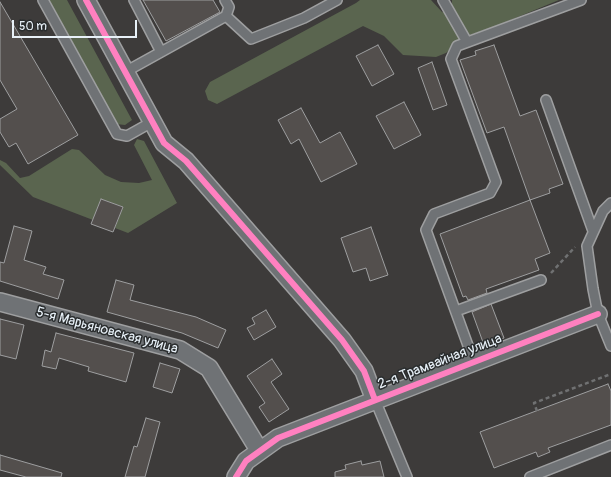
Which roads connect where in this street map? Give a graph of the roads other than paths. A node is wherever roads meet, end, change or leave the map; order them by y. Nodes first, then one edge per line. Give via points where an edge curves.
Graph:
1 (43, 0) edge
2 (86, 0) edge
3 (134, 0) edge
4 (225, 0) edge
5 (337, 0) edge
6 (443, 0) edge
7 (581, 0) edge
8 (226, 16) junction
9 (467, 42) junction
10 (161, 52) junction
11 (125, 72) junction
12 (546, 100) dead end
13 (152, 122) junction
14 (611, 203) edge
15 (593, 231) junction
16 (541, 280) road end
17 (0, 302) edge
18 (456, 311) junction
19 (598, 314) junction
20 (611, 346) edge
21 (474, 362) junction
22 (375, 400) junction
23 (611, 445) edge
24 (259, 450) junction
25 (236, 477) edge
26 (407, 477) edge
27 (530, 477) edge

1 - 13 lane via 117,134 127,136
2 - 11 street
3 - 10 lane
4 - 8 lane via 229,7
5 - 8 lane via 304,18 251,39
6 - 9 lane
7 - 9 lane
8 - 10 lane
9 - 18 lane via 457,46 451,59 496,182 490,193 434,214 426,230
10 - 11 lane
11 - 13 street
12 - 15 lane
13 - 22 street via 164,143 186,161 342,340 364,371
14 - 15 lane via 603,211
15 - 19 lane via 587,246
16 - 18 lane
17 - 24 street, 5-я Марьяновская улица via 180,350 210,368
18 - 21 lane
19 - 20 lane
19 - 21 street, 2-я Трамвайная улица
21 - 22 street, 2-я Трамвайная улица
22 - 24 street, 2-я Трамвайная улица via 278,438
22 - 26 lane
23 - 27 lane
24 - 25 street, 2-я Трамвайная улица via 246,461

